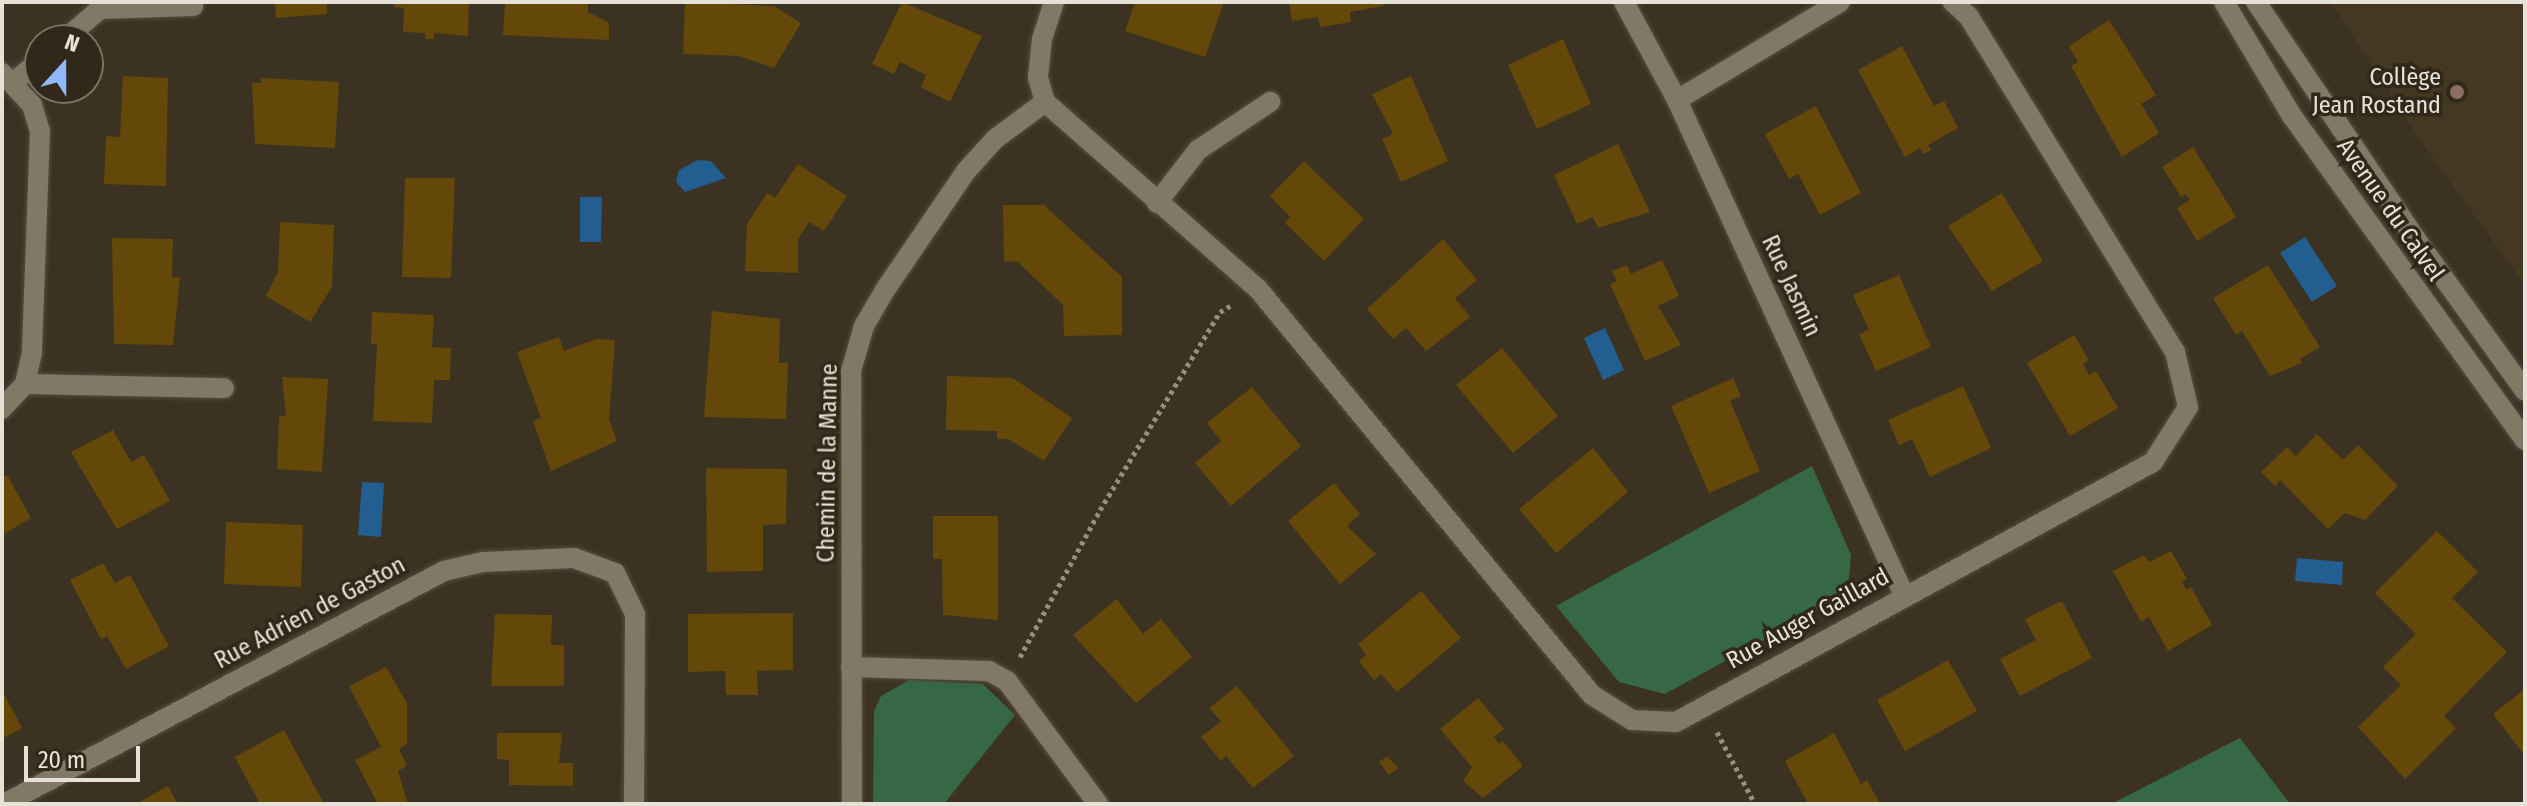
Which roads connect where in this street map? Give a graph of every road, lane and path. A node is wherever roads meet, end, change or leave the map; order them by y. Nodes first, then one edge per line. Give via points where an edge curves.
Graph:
1 (193, 2) edge
2 (1054, 2) edge
3 (1624, 2) edge
4 (1840, 2) edge
5 (1953, 2) edge
6 (2224, 2) edge
7 (2256, 2) edge
8 (100, 6) edge
9 (81, 24) edge
10 (8, 78) edge
11 (1677, 100) junction
12 (1045, 102) junction
13 (1270, 102) dead end
14 (1157, 203) junction
15 (1258, 289) junction
16 (25, 384) junction
17 (224, 388) dead end
18 (2525, 391) edge
19 (2, 409) edge
20 (2525, 440) edge
21 (1904, 595) junction
22 (851, 667) junction
23 (1007, 681) junction
24 (1703, 707) junction
25 (4, 804) edge
26 (634, 804) edge
27 (852, 804) edge
28 (1098, 804) edge
29 (1755, 804) edge

1 - 8 street
2 - 12 street via 1042,39 1038,77
3 - 11 street, Rue Jasmin
4 - 11 street
5 - 21 street, Rue Auger Gaillard via 1968,16 2175,352 2188,407 2153,462
6 - 20 street, Avenue du Calvel via 2292,116
7 - 18 street, Avenue du Calvel via 2406,226
8 - 9 street
10 - 16 street via 32,105 40,131 32,353
11 - 21 street, Rue Jasmin
12 - 14 street, Rue Auger Gaillard
12 - 22 street, Chemin de la Manne via 995,139 967,170 864,326 851,371
13 - 14 street via 1198,150
14 - 15 street, Rue Auger Gaillard
15 - 23 path via 1220,312 1100,510
15 - 24 street, Rue Auger Gaillard via 1592,695 1632,720 1676,722
16 - 17 street
16 - 19 street
21 - 24 street, Rue Auger Gaillard
22 - 23 street via 967,667
22 - 27 street, Chemin de la Manne
23 - 28 street
24 - 29 path
25 - 26 street, Rue Adrien de Gaston via 444,571 483,562 574,558 615,573 635,614

